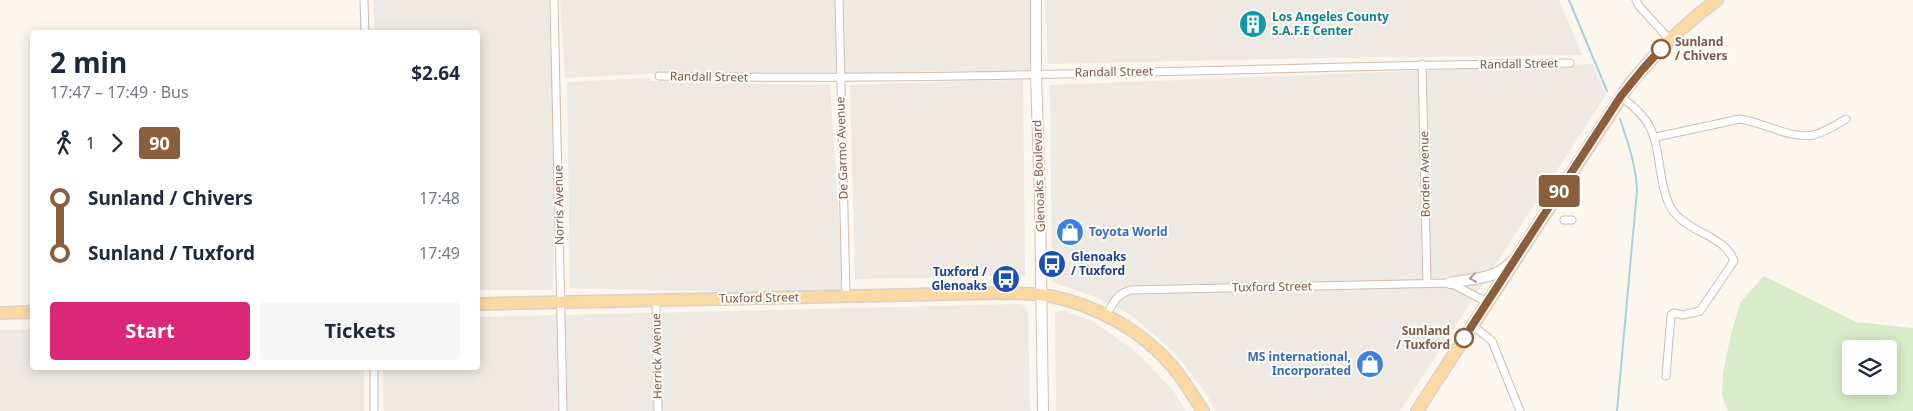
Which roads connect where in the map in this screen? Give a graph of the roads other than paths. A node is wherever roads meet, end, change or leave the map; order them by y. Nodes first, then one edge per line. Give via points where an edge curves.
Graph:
1 (364, 0) edge
2 (554, 0) edge
3 (839, 0) edge
4 (1036, 0) edge
5 (1636, 0) edge
6 (1717, 0) edge
7 (364, 30) edge
8 (1670, 40) junction
9 (1570, 63) dead end
10 (1422, 64) junction
11 (1036, 74) junction
12 (659, 76) dead end
13 (840, 78) junction
14 (1621, 96) junction
15 (1846, 119) dead end
16 (1656, 137) junction
17 (1522, 250) junction
18 (1427, 283) junction
19 (1450, 283) junction
20 (1041, 295) junction
21 (846, 296) junction
22 (656, 300) junction
23 (561, 302) junction
24 (1487, 302) junction
25 (480, 304) edge
26 (30, 312) edge
27 (0, 313) edge
28 (1106, 316) junction
29 (1472, 325) junction
30 (374, 370) edge
31 (1666, 376) dead end
32 (1422, 409) edge
33 (374, 411) edge
34 (563, 411) edge
35 (658, 411) edge
36 (1043, 411) edge
37 (1203, 411) edge
38 (1520, 411) edge

1 - 7 street
2 - 23 street, Norris Avenue
3 - 13 street, De Garmo Avenue
4 - 11 main road, Glenoaks Boulevard
5 - 8 street
6 - 8 main road
8 - 14 main road
9 - 10 street, Randall Street
10 - 11 street, Randall Street
10 - 18 street, Borden Avenue
11 - 13 street, Randall Street
11 - 20 main road, Glenoaks Boulevard
12 - 13 street, Randall Street
13 - 21 street, De Garmo Avenue
14 - 16 street via 1636,107
14 - 17 main road
15 - 16 street via 1812,135 1797,135 1740,119
16 - 31 street via 1670,207 1682,222 1724,246 1734,261 1700,311 1671,315
17 -> 19 main road, Tuxford Street via 1504,270 1493,276
17 - 24 main road
18 - 19 street, Tuxford Street
18 - 28 street, Tuxford Street via 1131,290 1116,299
19 - 24 street, Tuxford Street
20 - 21 main road, Tuxford Street
20 - 28 main road, Tuxford Street via 1084,306
20 - 36 main road, Glenoaks Boulevard
21 - 22 main road, Tuxford Street
22 - 23 main road, Tuxford Street
22 - 35 street, Herrick Avenue
23 - 25 main road, Tuxford Street
23 - 34 street, Norris Avenue
24 - 29 main road
26 - 27 main road
28 - 37 main road, Tuxford Street via 1160,353
29 - 32 main road
29 - 38 street via 1492,340
30 - 33 street

